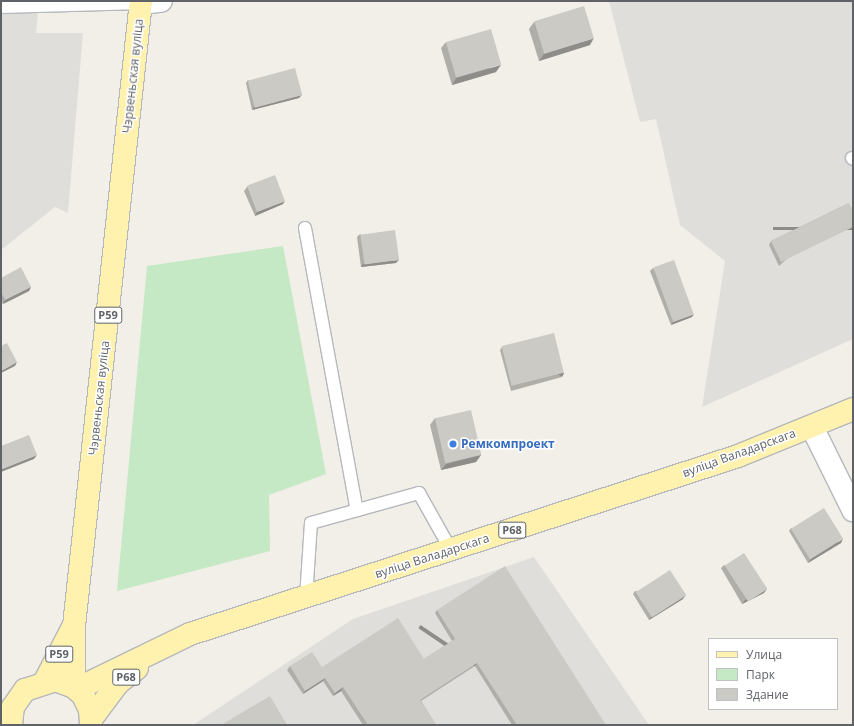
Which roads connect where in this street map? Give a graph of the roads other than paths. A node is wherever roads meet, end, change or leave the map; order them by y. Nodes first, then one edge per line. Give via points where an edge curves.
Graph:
1 (148, 2) edge
2 (1, 7) edge
3 (305, 228) dead end
4 (853, 408) edge
5 (812, 427) junction
6 (357, 510) junction
7 (853, 510) edge
8 (451, 550) junction
9 (306, 598) junction
10 (74, 626) junction
11 (168, 644) junction
12 (45, 681) junction
13 (75, 688) junction
14 (92, 721) edge
15 (11, 725) edge

1 - 2 lane
1 - 10 main road, Чэрвеньская вуліца / Р59
3 - 6 lane
4 - 5 main road, вуліца Валадарскага / Р68
5 - 7 street
5 - 8 main road, вуліца Валадарскага / Р68 via 738,456
6 - 8 lane via 419,493
6 - 9 lane via 311,523
8 - 9 main road, вуліца Валадарскага / Р68
9 - 11 main road, вуліца Валадарскага / Р68
10 - 12 main road, Чэрвеньская вуліца / Р59
10 - 13 main road, Чэрвеньская вуліца / Р59
11 - 13 main road, вуліца Валадарскага / Р68
11 - 14 main road, вуліца Валадарскага / Р68 via 118,683
12 - 13 main road
12 - 15 main road via 25,690 18,698
13 - 14 main road, Р68 via 87,702

